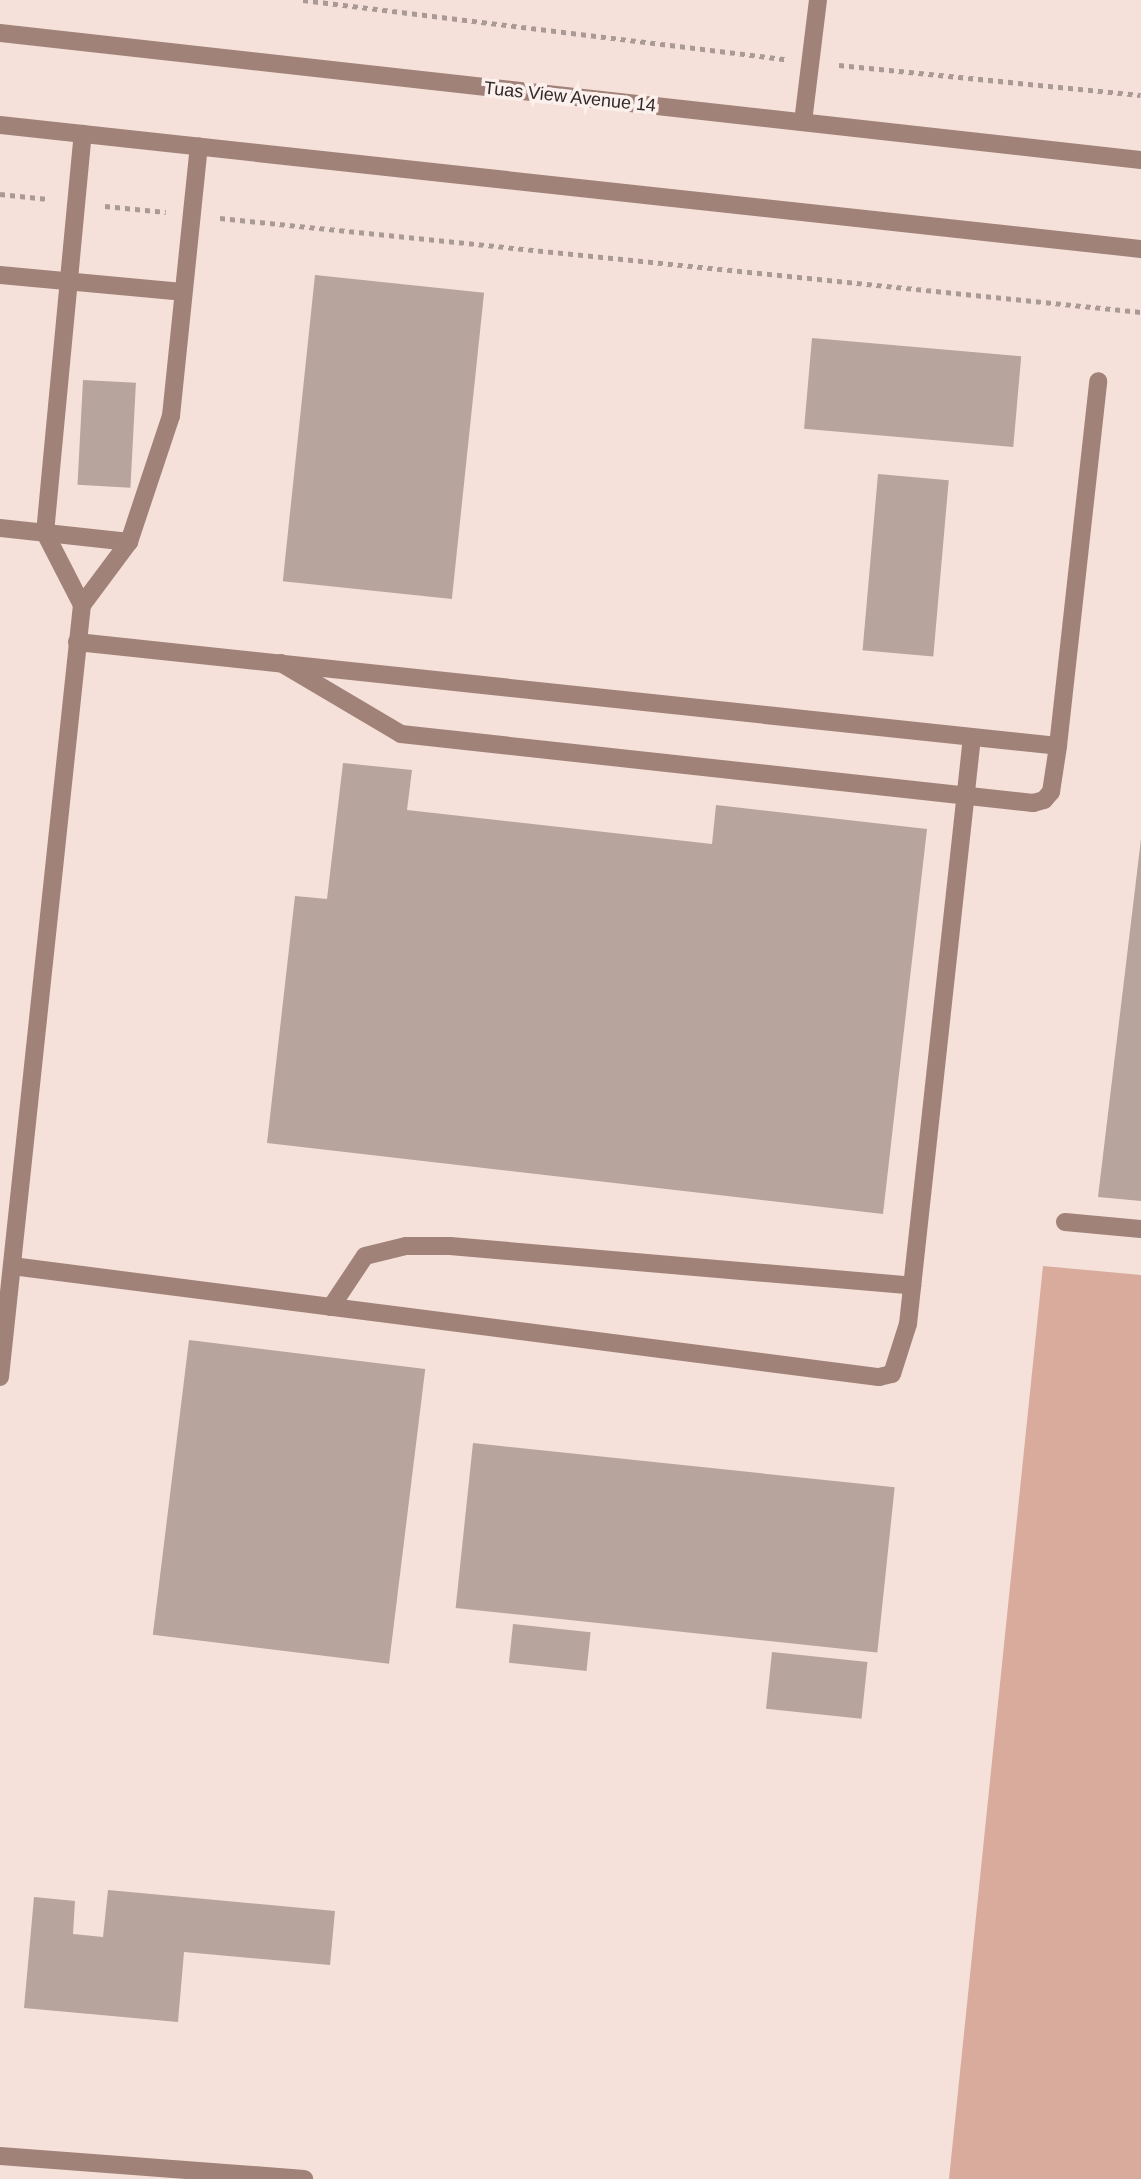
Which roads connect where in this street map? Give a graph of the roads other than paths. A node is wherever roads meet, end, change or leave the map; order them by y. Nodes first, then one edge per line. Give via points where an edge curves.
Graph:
1 (818, 0) edge
2 (0, 33) edge
3 (803, 122) junction
4 (0, 125) edge
5 (83, 134) junction
6 (199, 146) junction
7 (1141, 160) edge
8 (1141, 249) edge
9 (0, 275) edge
10 (69, 282) junction
11 (182, 292) junction
12 (1098, 382) dead end
13 (0, 528) edge
14 (45, 533) junction
15 (129, 542) junction
16 (82, 605) junction
17 (77, 642) junction
18 (281, 663) junction
19 (972, 737) junction
20 (1058, 746) junction
21 (966, 796) junction
22 (1065, 1222) dead end
23 (1141, 1229) edge
24 (12, 1266) junction
25 (912, 1286) junction
26 (331, 1307) junction
27 (0, 1377) edge
28 (0, 2156) edge
29 (304, 2179) edge

1 - 3 street
2 - 3 street, Tuas View Avenue 14
3 - 7 street, Tuas View Avenue 14
4 - 5 street
5 - 6 street
5 - 10 street
6 - 8 street
6 - 11 street
9 - 10 street
10 - 11 street
10 - 14 street
11 - 15 street via 171,416
12 - 20 street
13 - 14 street
14 - 15 street
14 - 16 street
15 - 16 street
16 - 17 street
17 - 18 street
17 - 24 street
18 - 19 street
18 - 21 street via 401,734
19 - 20 street
19 - 21 street
20 - 21 street via 1051,792 1044,800 1033,803
21 - 25 street
22 - 23 street
24 - 26 street
24 - 27 street
25 - 26 street via 406,1246 366,1256
25 - 26 street via 900,1358 892,1374 879,1377
28 - 29 street

